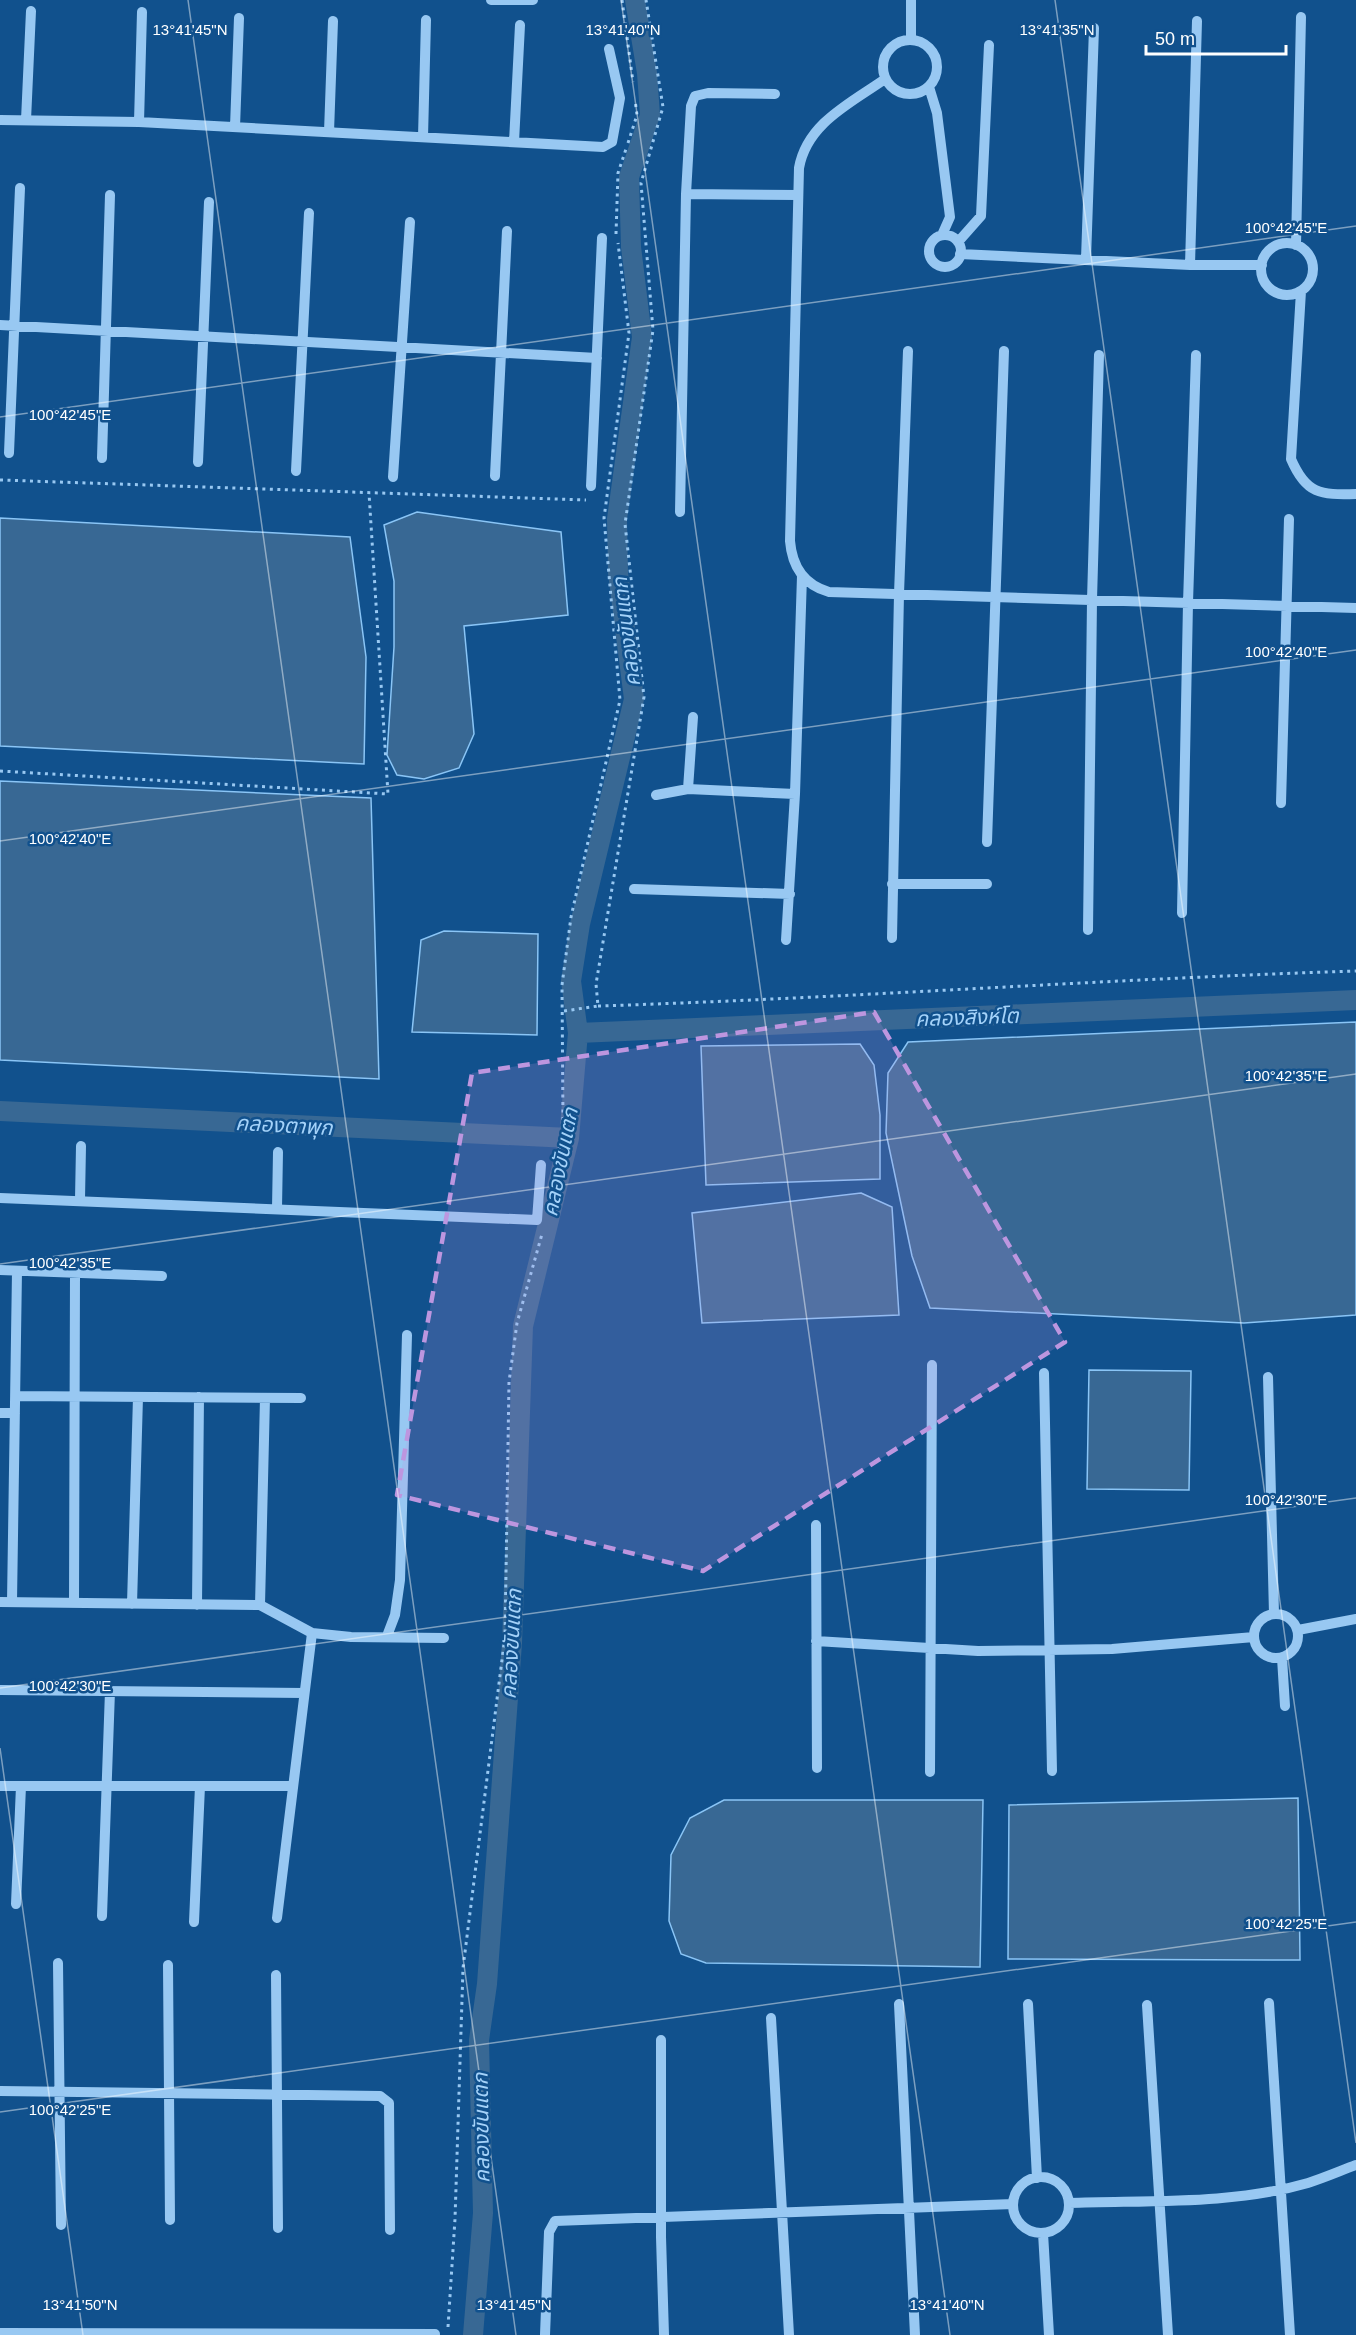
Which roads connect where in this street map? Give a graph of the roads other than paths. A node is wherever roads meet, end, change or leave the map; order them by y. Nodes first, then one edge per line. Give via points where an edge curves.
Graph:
1 (491, 0) edge
2 (532, 0) edge
3 (911, 0) edge
4 (31, 10) dead end
5 (142, 12) dead end
6 (1301, 17) dead end
7 (239, 18) dead end
8 (426, 20) dead end
9 (333, 21) dead end
10 (1197, 21) dead end
11 (519, 25) dead end
12 (1094, 28) dead end
13 (911, 39) junction
14 (989, 45) dead end
15 (609, 49) dead end
16 (885, 79) junction
17 (929, 87) junction
18 (775, 94) dead end
19 (0, 120) edge
20 (26, 120) junction
21 (139, 122) junction
22 (235, 127) junction
23 (329, 132) junction
24 (423, 137) junction
25 (514, 142) junction
26 (20, 188) dead end
27 (686, 194) junction
28 (110, 195) dead end
29 (798, 195) junction
30 (209, 202) dead end
31 (309, 213) dead end
32 (410, 222) dead end
33 (507, 231) dead end
34 (942, 235) junction
35 (602, 238) dead end
36 (958, 242) junction
37 (1296, 246) junction
38 (960, 254) junction
39 (1086, 259) junction
40 (1190, 265) junction
41 (1262, 265) junction
42 (1301, 291) junction
43 (0, 324) edge
44 (14, 325) junction
45 (106, 330) junction
46 (203, 336) junction
47 (302, 341) junction
48 (402, 347) junction
49 (908, 351) dead end
50 (1004, 351) dead end
51 (501, 352) junction
52 (1099, 355) dead end
53 (1196, 355) dead end
54 (597, 358) junction
55 (9, 453) dead end
56 (102, 458) dead end
57 (198, 462) dead end
58 (296, 471) dead end
59 (495, 476) dead end
60 (393, 477) dead end
61 (591, 486) dead end
62 (1356, 494) edge
63 (680, 512) dead end
64 (1289, 519) dead end
65 (802, 576) junction
66 (899, 594) junction
67 (996, 597) junction
68 (1092, 600) junction
69 (1188, 603) junction
70 (1286, 606) junction
71 (1356, 608) edge
72 (693, 717) dead end
73 (688, 789) junction
74 (795, 794) junction
75 (656, 795) dead end
76 (1281, 803) dead end
77 (987, 842) dead end
78 (892, 884) junction
79 (987, 884) dead end
80 (634, 890) dead end
81 (790, 894) junction
82 (1182, 913) dead end
83 (1088, 930) dead end
84 (892, 938) dead end
85 (786, 940) dead end
86 (81, 1146) dead end
87 (278, 1152) dead end
88 (541, 1165) dead end
89 (0, 1198) edge
90 (80, 1199) junction
91 (277, 1208) junction
92 (0, 1270) edge
93 (17, 1271) junction
94 (75, 1273) junction
95 (162, 1276) dead end
96 (407, 1335) dead end
97 (932, 1365) dead end
98 (1044, 1373) dead end
99 (1268, 1377) dead end
100 (16, 1396) junction
101 (75, 1396) junction
102 (138, 1397) junction
103 (199, 1397) junction
104 (265, 1398) junction
105 (300, 1398) dead end
106 (0, 1413) edge
107 (15, 1413) junction
108 (816, 1525) dead end
109 (0, 1602) edge
110 (12, 1602) junction
111 (74, 1603) junction
112 (132, 1604) junction
113 (197, 1605) junction
114 (260, 1605) junction
115 (1274, 1614) junction
116 (1356, 1619) edge
117 (1298, 1630) junction
118 (312, 1633) junction
119 (387, 1636) junction
120 (1254, 1637) junction
121 (444, 1638) dead end
122 (816, 1641) junction
123 (931, 1648) junction
124 (1049, 1650) junction
125 (1282, 1658) junction
126 (0, 1690) edge
127 (110, 1691) junction
128 (304, 1693) junction
129 (1285, 1706) dead end
130 (817, 1768) dead end
131 (1052, 1771) dead end
132 (930, 1772) dead end
133 (0, 1786) edge
134 (21, 1786) junction
135 (107, 1786) junction
136 (200, 1786) junction
137 (292, 1786) junction
138 (16, 1904) dead end
139 (102, 1916) dead end
140 (277, 1918) dead end
141 (194, 1922) dead end
142 (58, 1962) dead end
143 (168, 1965) dead end
144 (276, 1975) dead end
145 (1269, 2003) dead end
146 (899, 2004) dead end
147 (1028, 2004) dead end
148 (1147, 2005) dead end
149 (771, 2018) dead end
150 (661, 2040) dead end
151 (0, 2091) edge
152 (61, 2092) junction
153 (169, 2093) junction
154 (279, 2094) junction
155 (1356, 2165) edge
156 (1037, 2178) junction
157 (1280, 2188) junction
158 (1159, 2200) junction
159 (1069, 2202) junction
160 (1013, 2204) junction
161 (909, 2208) junction
162 (782, 2214) junction
163 (661, 2217) junction
164 (170, 2220) dead end
165 (61, 2224) dead end
166 (278, 2228) dead end
167 (390, 2230) dead end
168 (1043, 2233) junction
169 (0, 2333) edge
170 (435, 2334) edge
171 (545, 2335) edge
172 (664, 2335) edge
173 (789, 2335) edge
174 (915, 2335) edge
175 (1049, 2335) edge
176 (1168, 2335) edge
177 (1290, 2335) edge

1 - 2 street
3 - 13 street
4 - 20 street
5 - 21 street
6 - 37 street
7 - 22 street
8 - 24 street
9 - 23 street
10 - 40 street
11 - 25 street
12 - 39 street
13 - 16 street via 902,40 887,52 883,61
13 - 17 street via 929,46 934,54 937,72
14 - 36 street via 981,216
15 - 25 street via 620,108 608,146
16 - 17 street via 905,94
16 - 29 street via 815,131 802,154
17 - 34 street via 937,113 950,217
18 - 27 street via 695,96 691,106
19 - 20 street
20 - 21 street
21 - 22 street
22 - 23 street
23 - 24 street
24 - 25 street
26 - 44 street
27 - 29 street
27 - 63 street
28 - 45 street
29 - 65 street via 790,541
30 - 46 street
31 - 47 street
32 - 48 street
33 - 51 street
34 - 36 street
34 - 38 street via 929,247 931,260 948,266
35 - 54 street
36 - 38 street
37 - 41 street via 1276,246
37 - 42 street via 1308,254 1313,271
38 - 39 street
39 - 40 street
40 - 41 street
41 - 42 street via 1262,275 1270,289 1285,295
42 - 62 street via 1291,459 1303,481 1316,491
43 - 44 street
44 - 45 street
44 - 55 street
45 - 46 street
45 - 56 street
46 - 47 street
46 - 57 street
47 - 48 street
47 - 58 street
48 - 51 street
48 - 60 street
49 - 66 street
50 - 67 street
51 - 54 street
51 - 59 street
52 - 68 street
53 - 69 street
54 - 61 street
64 - 70 street
65 - 66 street via 830,592
65 - 74 street
66 - 67 street
66 - 78 street
67 - 68 street
67 - 77 street
68 - 69 street
68 - 83 street
69 - 70 street
69 - 82 street
70 - 71 street
70 - 76 street
72 - 73 street
73 - 74 street
73 - 75 street
74 - 81 street
78 - 79 street
78 - 84 street
80 - 81 street
81 - 85 street
86 - 90 street
87 - 91 street
88 - 91 street via 537,1220
89 - 90 street
90 - 91 street
92 - 93 street
93 - 94 street
93 - 100 street
94 - 95 street
94 - 101 street
96 - 119 street via 400,1580 395,1615
97 - 123 street
98 - 124 street
99 - 115 street
100 - 101 street
100 - 107 street
101 - 102 street
101 - 111 street
102 - 103 street
102 - 112 street
103 - 104 street
103 - 113 street
104 - 105 street
104 - 114 street
106 - 107 street
107 - 110 street
108 - 122 street
109 - 110 street
110 - 111 street
111 - 112 street
112 - 113 street
113 - 114 street
114 - 118 street
115 - 117 street via 1289,1618
115 - 120 street via 1261,1620
116 - 117 street
117 - 125 street via 1294,1651
118 - 119 street
118 - 128 street
119 - 121 street
120 - 124 street
120 - 125 street via 1262,1653
122 - 123 street
122 - 130 street
123 - 124 street
123 - 132 street
124 - 131 street
125 - 129 street
126 - 127 street
127 - 128 street
127 - 135 street
128 - 137 street
133 - 134 street
134 - 135 street
134 - 138 street
135 - 136 street
135 - 139 street
136 - 137 street
136 - 141 street
137 - 140 street
142 - 152 street
143 - 153 street
144 - 154 street
145 - 157 street
146 - 161 street
147 - 156 street
148 - 158 street
149 - 162 street
150 - 163 street
151 - 152 street
152 - 153 street
152 - 165 street
153 - 154 street
153 - 164 street
154 - 166 street
154 - 167 street via 366,2094 380,2096 389,2103
155 - 157 street via 1308,2183
156 - 159 street via 1061,2186
156 - 160 street via 1021,2186
157 - 158 street
157 - 177 street
158 - 159 street
158 - 176 street
159 - 168 street via 1059,2226
160 - 161 street
160 - 168 street via 1014,2213 1025,2228
161 - 162 street
161 - 174 street
162 - 163 street
162 - 173 street
163 - 171 street via 555,2221 549,2232
163 - 172 street
168 - 175 street
169 - 170 street

